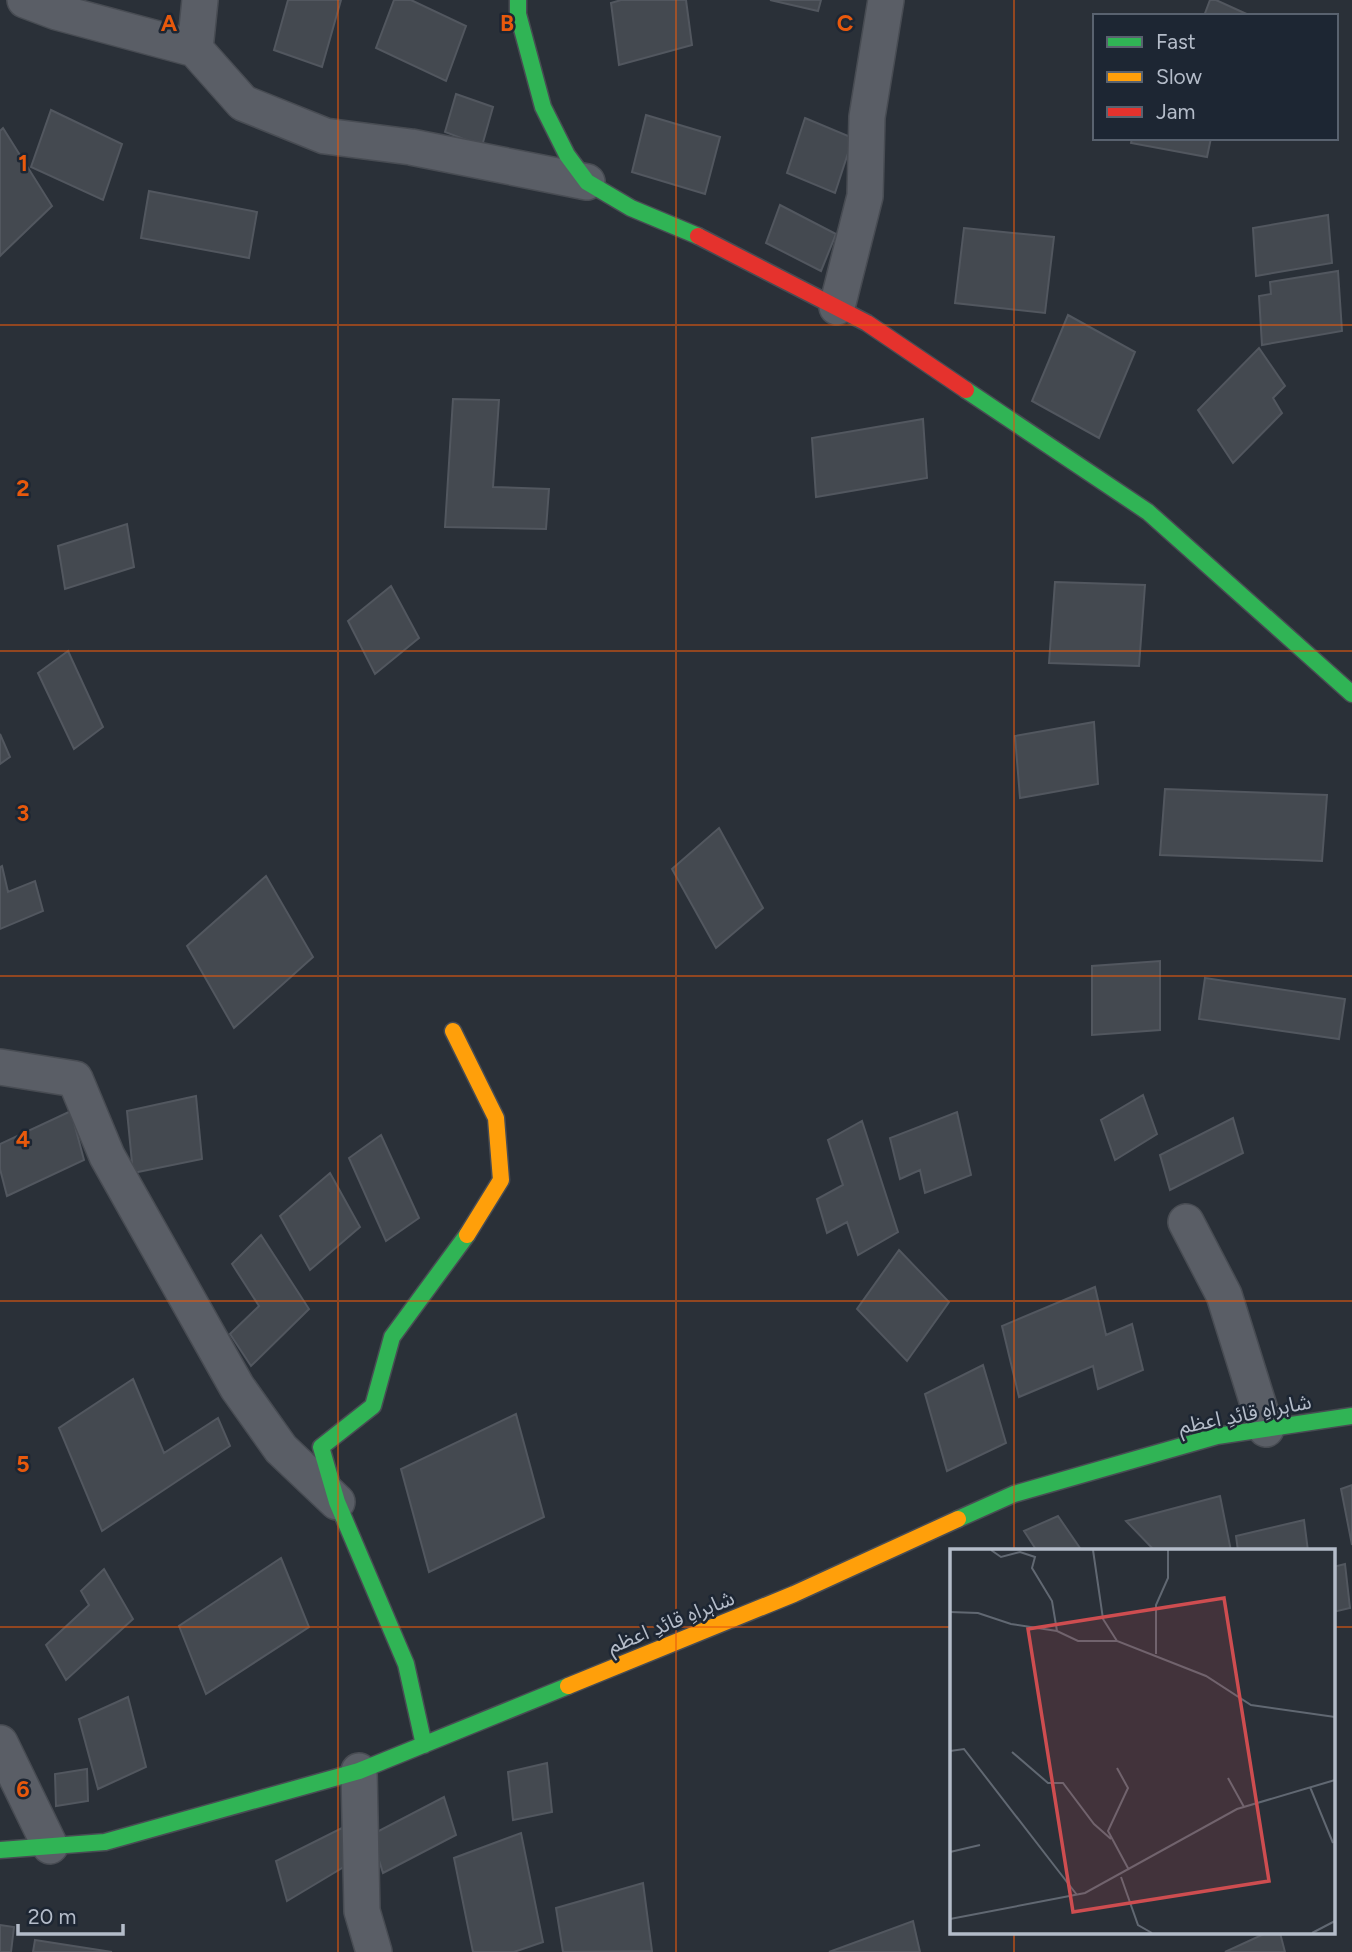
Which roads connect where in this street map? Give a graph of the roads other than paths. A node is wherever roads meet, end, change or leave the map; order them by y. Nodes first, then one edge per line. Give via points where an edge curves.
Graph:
1 (24, 0) edge
2 (201, 0) edge
3 (518, 0) edge
4 (886, 0) edge
5 (195, 49) junction
6 (587, 182) junction
7 (837, 307) junction
8 (1352, 694) edge
9 (453, 1031) dead end
10 (0, 1067) edge
11 (1186, 1222) dead end
12 (1352, 1416) edge
13 (1266, 1429) junction
14 (337, 1502) junction
15 (0, 1743) edge
16 (424, 1745) junction
17 (359, 1770) junction
18 (50, 1846) junction
19 (0, 1850) edge
20 (374, 1952) edge

1 - 5 street
2 - 5 street
3 - 6 main road via 543,107 567,155
4 - 7 street via 867,117 865,196
5 - 6 street via 243,103 325,136 411,147
6 - 7 main road via 631,208 699,236
7 - 8 main road via 1148,512
9 - 14 main road via 496,1118 501,1180 473,1227 392,1337 373,1406 321,1447
10 - 14 street via 75,1079 107,1156 237,1387 281,1450
11 - 13 street via 1224,1295
12 - 13 main road, شاہراہِ قائدِ اعظم
13 - 16 main road, شاہراہِ قائدِ اعظم via 1217,1436 1014,1494 794,1594
14 - 16 main road via 405,1664
15 - 18 street
16 - 17 main road, شاہراہِ قائدِ اعظم
17 - 18 main road, شاہراہِ قائدِ اعظم via 105,1842
17 - 20 street via 362,1911
18 - 19 main road, شاہراہِ قائدِ اعظم

